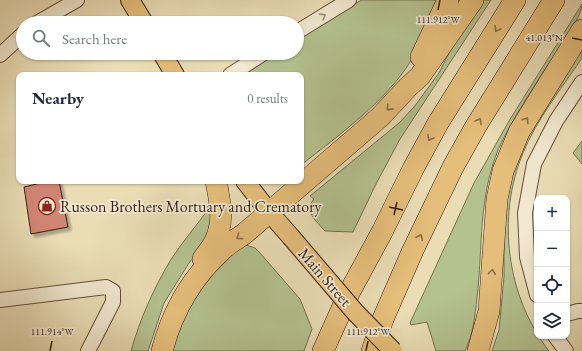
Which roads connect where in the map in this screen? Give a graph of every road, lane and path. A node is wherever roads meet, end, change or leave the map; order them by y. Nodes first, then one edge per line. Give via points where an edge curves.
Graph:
1 (77, 0) edge
2 (130, 0) edge
3 (349, 0) edge
4 (448, 0) edge
5 (473, 0) edge
6 (515, 0) edge
7 (554, 0) edge
8 (49, 16) edge
9 (140, 16) edge
10 (304, 28) edge
11 (582, 30) edge
12 (16, 40) edge
13 (0, 55) edge
14 (166, 60) edge
15 (253, 60) edge
16 (173, 72) edge
17 (235, 72) edge
18 (582, 82) edge
19 (408, 87) junction
20 (304, 182) edge
21 (216, 184) edge
22 (247, 184) edge
23 (302, 184) edge
24 (269, 212) junction
25 (382, 232) junction
26 (404, 272) junction
27 (534, 284) edge
28 (190, 287) junction
29 (0, 300) edge
30 (582, 311) edge
31 (570, 313) edge
32 (557, 339) edge
33 (88, 351) edge
34 (162, 351) edge
35 (323, 351) edge
36 (337, 351) edge
37 (372, 351) edge
38 (382, 351) edge
39 (393, 351) edge
40 (478, 351) edge
41 (566, 351) edge

1 - 8 street
2 - 9 main road
10 -> 3 street
4 - 19 highway
5 - 19 highway via 420,76
6 -> 25 highway via 438,122
26 -> 7 highway via 453,167
40 -> 11 highway via 489,311 497,199 503,171 519,132
12 - 13 street
14 - 16 main road
15 - 17 street
18 - 27 street via 556,121 534,164 525,213 527,258
19 -> 20 highway via 380,117
21 - 28 highway via 222,218 220,227 214,243 190,279
22 - 24 main road
23 -> 24 highway
24 -> 28 highway via 224,248
24 - 39 main road, Main Street, bridge via 355,312
25 - 35 highway via 349,293
25 - 36 highway
26 - 37 highway
26 - 38 highway
28 - 34 highway via 171,321
29 - 33 street via 106,287 114,291 113,302
30 - 31 street
32 - 41 street

